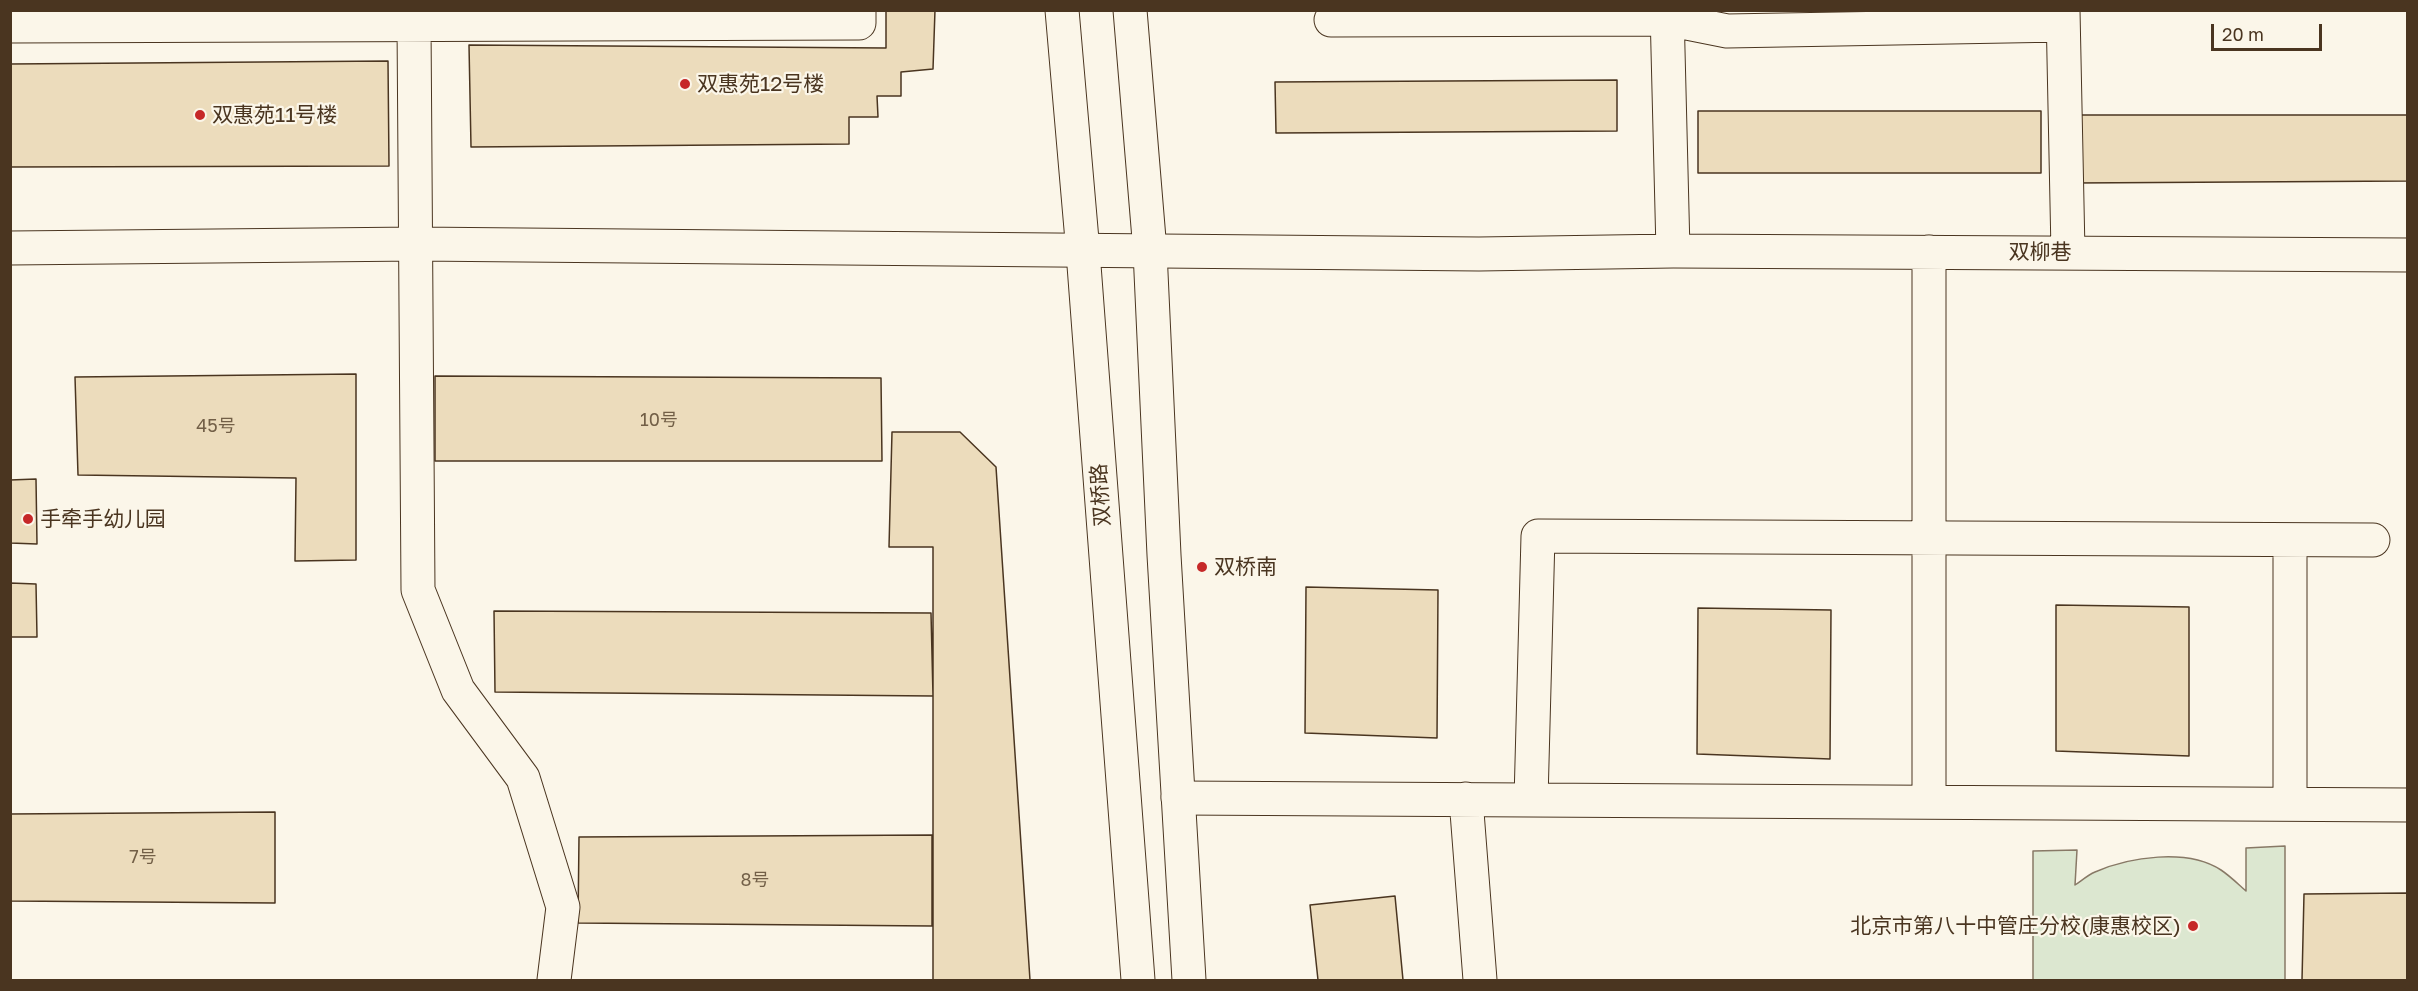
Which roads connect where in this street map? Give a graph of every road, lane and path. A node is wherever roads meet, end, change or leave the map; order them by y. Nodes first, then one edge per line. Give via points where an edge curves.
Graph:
1 (859, 10) edge
2 (1062, 10) edge
3 (1130, 10) edge
4 (1667, 15) edge
5 (672, 17) edge
6 (2063, 18) edge
7 (1331, 20) dead end
8 (414, 23) junction
9 (10, 27) edge
10 (417, 244) junction
11 (10, 248) edge
12 (1150, 251) junction
13 (1673, 251) junction
14 (1083, 252) junction
15 (1929, 252) junction
16 (2068, 252) junction
17 (2408, 255) edge
18 (1929, 538) junction
19 (2290, 540) junction
20 (2373, 540) dead end
21 (1178, 798) junction
22 (1466, 799) junction
23 (1531, 800) junction
24 (1929, 802) junction
25 (2290, 804) junction
26 (2408, 805) edge
27 (554, 981) edge
28 (1138, 981) edge
29 (1189, 981) edge
30 (1480, 981) edge

1 - 5 street via 859,23
2 - 14 street, 双桥路
3 - 12 street
4 - 6 street via 1727,31
4 - 7 street
4 - 13 street
5 - 8 street
6 - 16 street
8 - 9 street
8 - 10 street
10 - 11 street, 双柳巷
10 - 14 street, 双柳巷
10 - 27 street via 418,590 458,690 523,778 563,907
12 - 13 street, 双柳巷
12 - 14 street, 双柳巷
12 - 21 street
13 - 15 street, 双柳巷
14 - 28 street, 双桥路
15 - 16 street, 双柳巷
15 - 18 street
16 - 17 street, 双柳巷
18 - 19 street
18 - 23 street via 1538,536
18 - 24 street
19 - 20 street
19 - 25 street
21 - 22 street
21 - 29 street
22 - 23 street
22 - 30 street
23 - 24 street
24 - 25 street
25 - 26 street

